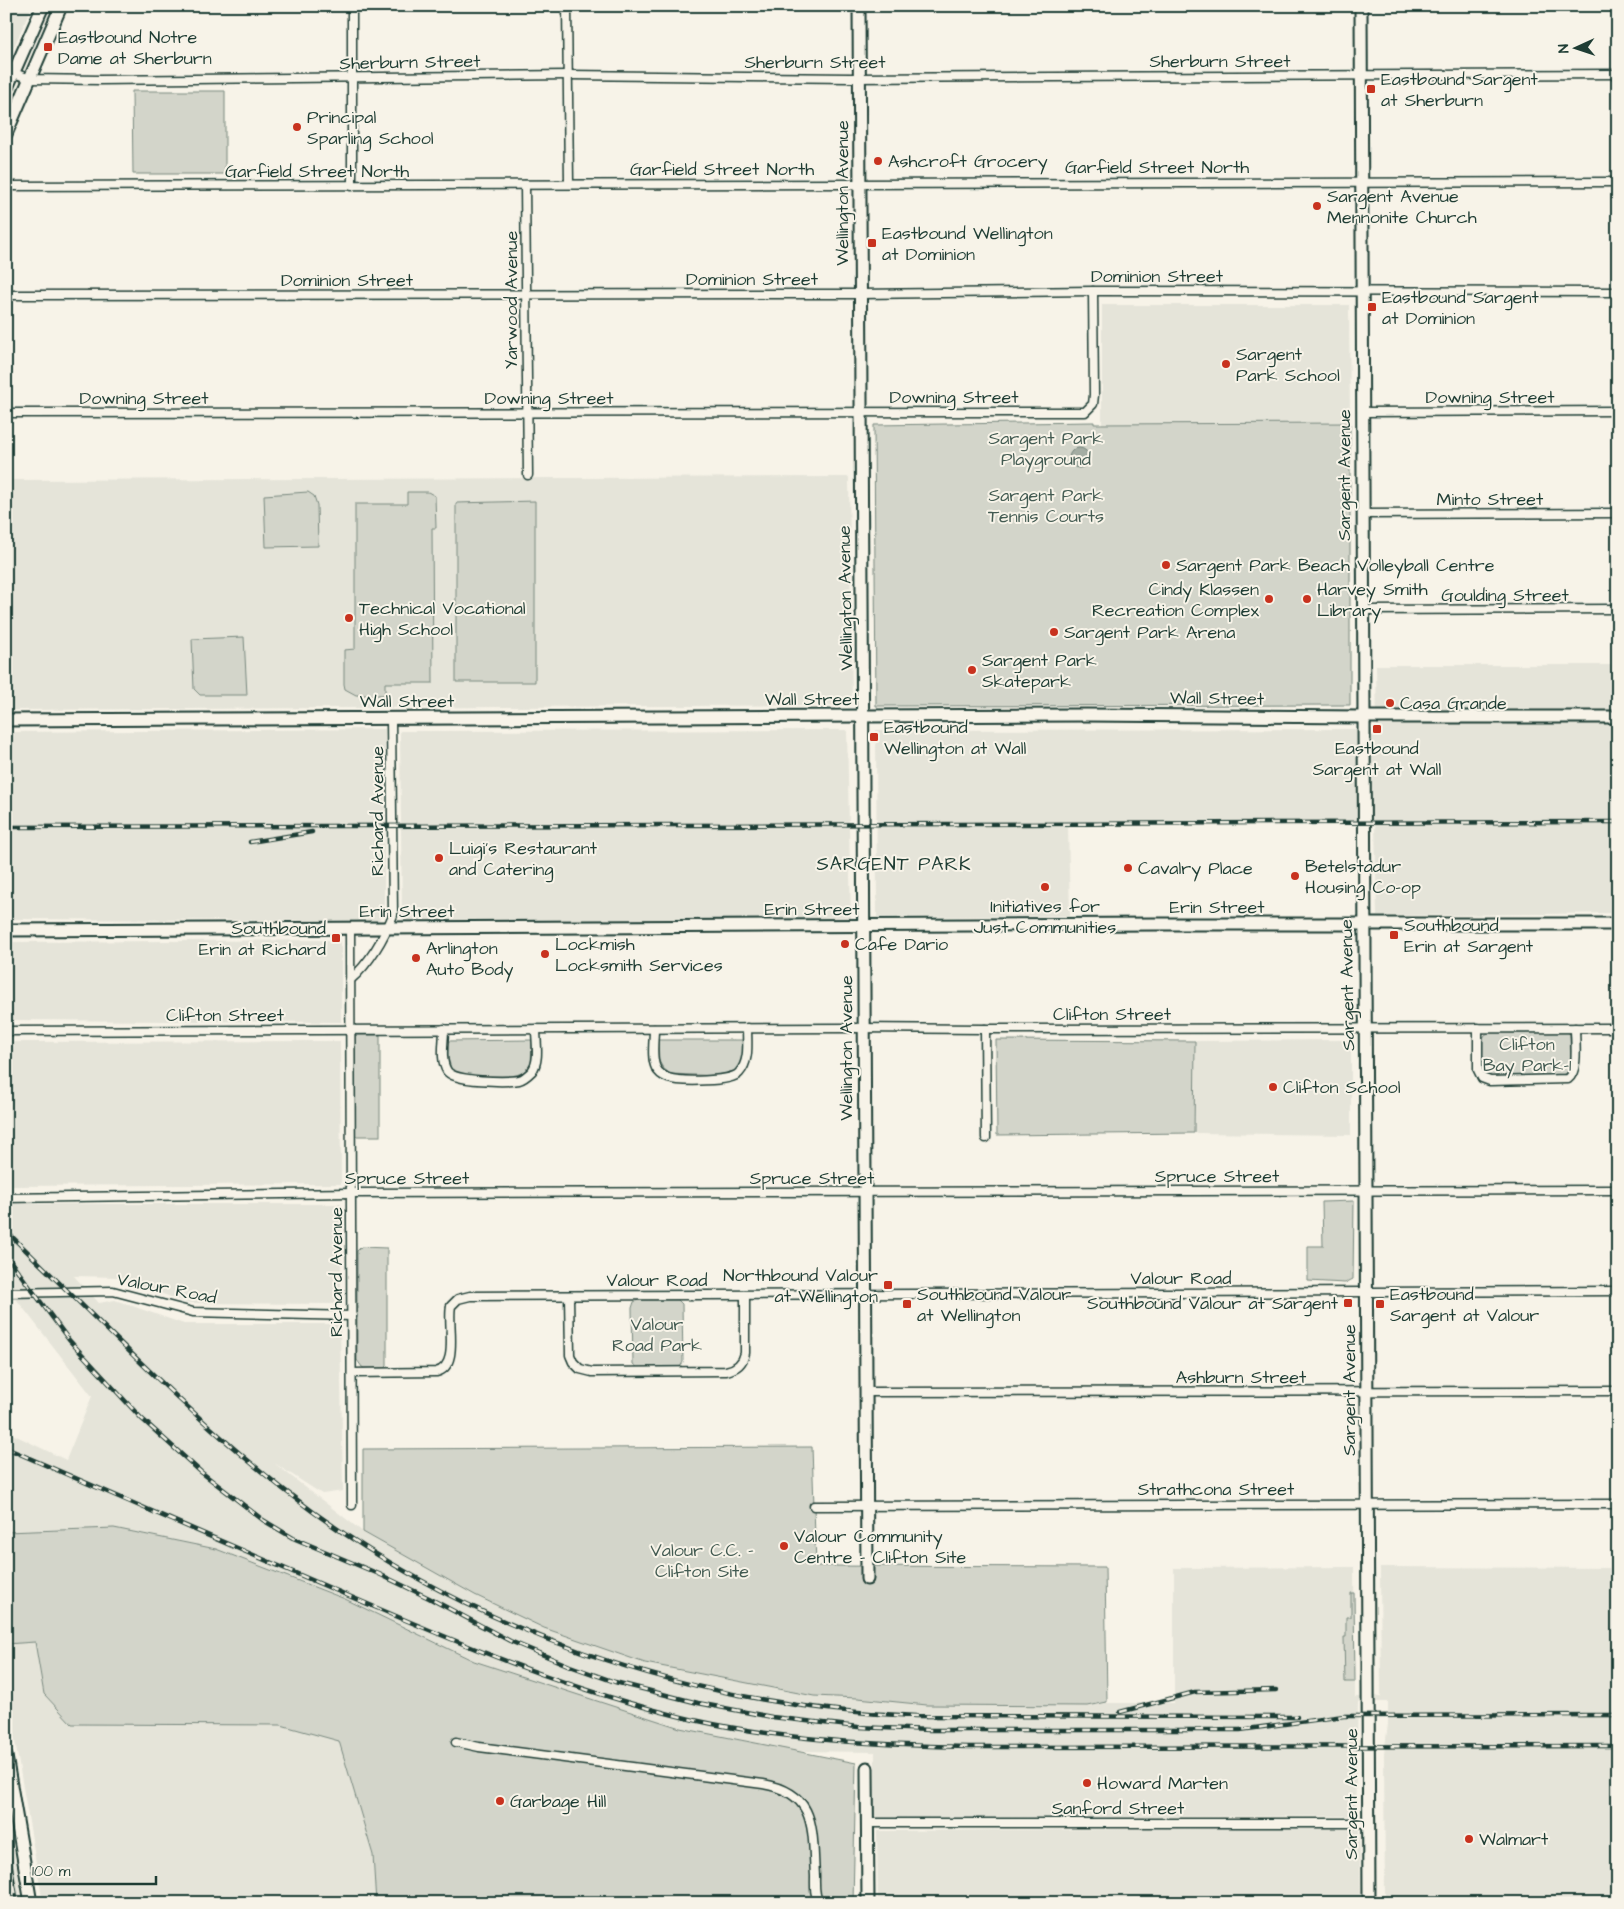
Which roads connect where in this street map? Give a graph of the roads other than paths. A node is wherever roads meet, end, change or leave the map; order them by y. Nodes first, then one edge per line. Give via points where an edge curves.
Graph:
1 (43, 6) edge
2 (61, 6) edge
3 (352, 6) edge
4 (567, 6) edge
5 (859, 6) edge
6 (1361, 6) edge
7 (14, 73) junction
8 (1618, 74) edge
9 (568, 75) junction
10 (1361, 76) junction
11 (352, 77) junction
12 (859, 78) junction
13 (30, 79) junction
14 (6, 90) edge
15 (6, 134) edge
16 (1361, 182) junction
17 (1618, 182) edge
18 (860, 183) junction
19 (569, 184) junction
20 (525, 185) junction
21 (6, 186) edge
22 (352, 186) junction
23 (1093, 291) junction
24 (1362, 292) junction
25 (1618, 292) edge
26 (860, 294) junction
27 (6, 295) edge
28 (525, 295) junction
29 (1618, 411) edge
30 (1362, 412) junction
31 (6, 413) edge
32 (526, 413) junction
33 (861, 413) junction
34 (528, 475) dead end
35 (1618, 513) edge
36 (1362, 514) junction
37 (1363, 610) junction
38 (1618, 610) edge
39 (863, 717) junction
40 (1363, 717) junction
41 (1618, 717) edge
42 (391, 719) junction
43 (6, 720) edge
44 (1618, 924) edge
45 (1364, 925) junction
46 (863, 927) junction
47 (350, 928) junction
48 (388, 928) junction
49 (6, 930) edge
50 (350, 980) junction
51 (747, 1028) junction
52 (863, 1028) junction
53 (1365, 1028) junction
54 (1478, 1028) junction
55 (1575, 1028) junction
56 (1618, 1028) edge
57 (350, 1029) junction
58 (444, 1029) junction
59 (654, 1029) junction
60 (986, 1029) junction
61 (536, 1030) junction
62 (6, 1031) edge
63 (986, 1138) dead end
64 (1366, 1190) junction
65 (1618, 1190) edge
66 (351, 1193) junction
67 (864, 1193) junction
68 (6, 1198) edge
69 (1618, 1291) edge
70 (1366, 1292) junction
71 (6, 1293) edge
72 (745, 1295) junction
73 (864, 1295) junction
74 (569, 1296) junction
75 (352, 1316) junction
76 (352, 1373) junction
77 (1618, 1391) edge
78 (865, 1392) junction
79 (1366, 1392) junction
80 (1618, 1504) edge
81 (352, 1505) dead end
82 (1368, 1505) junction
83 (814, 1506) dead end
84 (866, 1506) junction
85 (867, 1579) dead end
86 (456, 1742) dead end
87 (6, 1756) edge
88 (867, 1768) dead end
89 (1368, 1823) junction
90 (868, 1824) junction
91 (32, 1903) edge
92 (819, 1903) edge
93 (868, 1903) edge
94 (1369, 1903) edge

1 - 7 main road
2 - 13 main road
3 - 11 street
4 - 9 street
5 - 12 main road, Wellington Avenue
6 - 10 main road, Sargent Avenue
7 - 13 street, Sherburn Street
7 - 14 main road
8 - 10 street, Sherburn Street
9 - 11 street, Sherburn Street
9 - 12 street, Sherburn Street
9 - 19 street
10 - 12 street, Sherburn Street
10 - 16 main road, Sargent Avenue
11 - 13 street, Sherburn Street
11 - 22 street
12 - 18 main road, Wellington Avenue
13 - 15 main road
16 - 17 street, Garfield Street North
16 - 18 street, Garfield Street North
16 - 24 main road, Sargent Avenue
18 - 19 street, Garfield Street North
18 - 26 main road, Wellington Avenue
19 - 20 street, Garfield Street North
20 - 22 street, Garfield Street North
20 - 28 street, Yarwood Avenue
21 - 22 street, Garfield Street North
23 - 24 street, Dominion Street
23 - 26 street, Dominion Street
23 - 33 street, Downing Street via 1094,395 1090,409 1080,412
24 - 25 street, Dominion Street
24 - 30 main road, Sargent Avenue
26 - 28 street, Dominion Street
26 - 33 main road, Wellington Avenue
27 - 28 street, Dominion Street
28 - 32 street, Yarwood Avenue
29 - 30 street, Downing Street
30 - 36 main road, Sargent Avenue
31 - 32 street, Downing Street
32 - 33 street, Downing Street
32 - 34 street, Yarwood Avenue
33 - 39 main road, Wellington Avenue
35 - 36 street, Minto Street
36 - 37 main road, Sargent Avenue
37 - 38 street, Goulding Street
37 - 40 main road, Sargent Avenue
39 - 40 main road, Wall Street
39 - 42 main road, Wall Street
39 - 46 main road, Wellington Avenue
40 - 41 main road, Wall Street
40 - 45 main road, Sargent Avenue
42 - 43 main road, Wall Street
42 - 48 street, Richard Avenue via 393,915
44 - 45 main road, Erin Street
45 - 46 main road, Erin Street
45 - 53 main road, Sargent Avenue
46 - 48 main road, Erin Street
46 - 52 main road, Wellington Avenue
47 - 48 main road, Erin Street
47 - 49 main road, Erin Street
47 - 50 street, Richard Avenue
48 - 50 street, Richard Avenue via 359,972
50 - 57 street, Richard Avenue
51 - 52 street, Clifton Street
51 - 59 street, Clifton Street
51 - 59 street via 745,1065 735,1077 724,1079 675,1079 662,1075 654,1060
52 - 60 street, Clifton Street
52 - 67 main road, Wellington Avenue
53 - 54 street, Clifton Street
53 - 60 street, Clifton Street
53 - 64 main road, Sargent Avenue
54 - 55 street, Clifton Street
54 - 55 street via 1478,1070 1482,1078 1490,1081 1568,1079 1575,1069
55 - 56 street, Clifton Street
57 - 58 street, Clifton Street
57 - 62 street, Clifton Street
57 - 66 street, Richard Avenue
58 - 61 street, Clifton Street
58 - 61 street via 444,1060 448,1072 464,1080 514,1080 527,1076 534,1068 536,1058
59 - 61 street, Clifton Street
60 - 63 street
64 - 65 street, Spruce Street
64 - 67 street, Spruce Street
64 - 70 main road, Sargent Avenue
66 - 67 street, Spruce Street
66 - 68 street, Spruce Street
66 - 75 street, Richard Avenue
67 - 73 main road, Wellington Avenue
69 - 70 street, Valour Road
70 - 73 street, Valour Road
70 - 79 main road, Sargent Avenue
71 - 75 street, Valour Road via 112,1291 200,1313
72 - 73 street, Valour Road
72 - 74 street, Valour Road
72 - 74 street via 745,1353 735,1368 726,1371 629,1372 586,1371 575,1365 570,1355
73 - 78 main road, Wellington Avenue
74 - 76 street, Valour Road via 463,1296 451,1306 450,1358 442,1370
75 - 76 street, Richard Avenue
76 - 81 street, Richard Avenue
77 - 79 street, Ashburn Street
78 - 79 street, Ashburn Street
78 - 84 main road, Wellington Avenue
79 - 82 main road, Sargent Avenue
80 - 82 street, Strathcona Street
82 - 84 street, Strathcona Street
82 - 89 main road, Sargent Avenue
83 - 84 street, Strathcona Street
84 - 85 main road, Wellington Avenue
86 - 92 street via 787,1790 798,1798 812,1826
87 - 91 main road
88 - 90 main road
89 - 90 street, Sanford Street
89 - 94 main road, Sargent Avenue
90 - 93 main road

